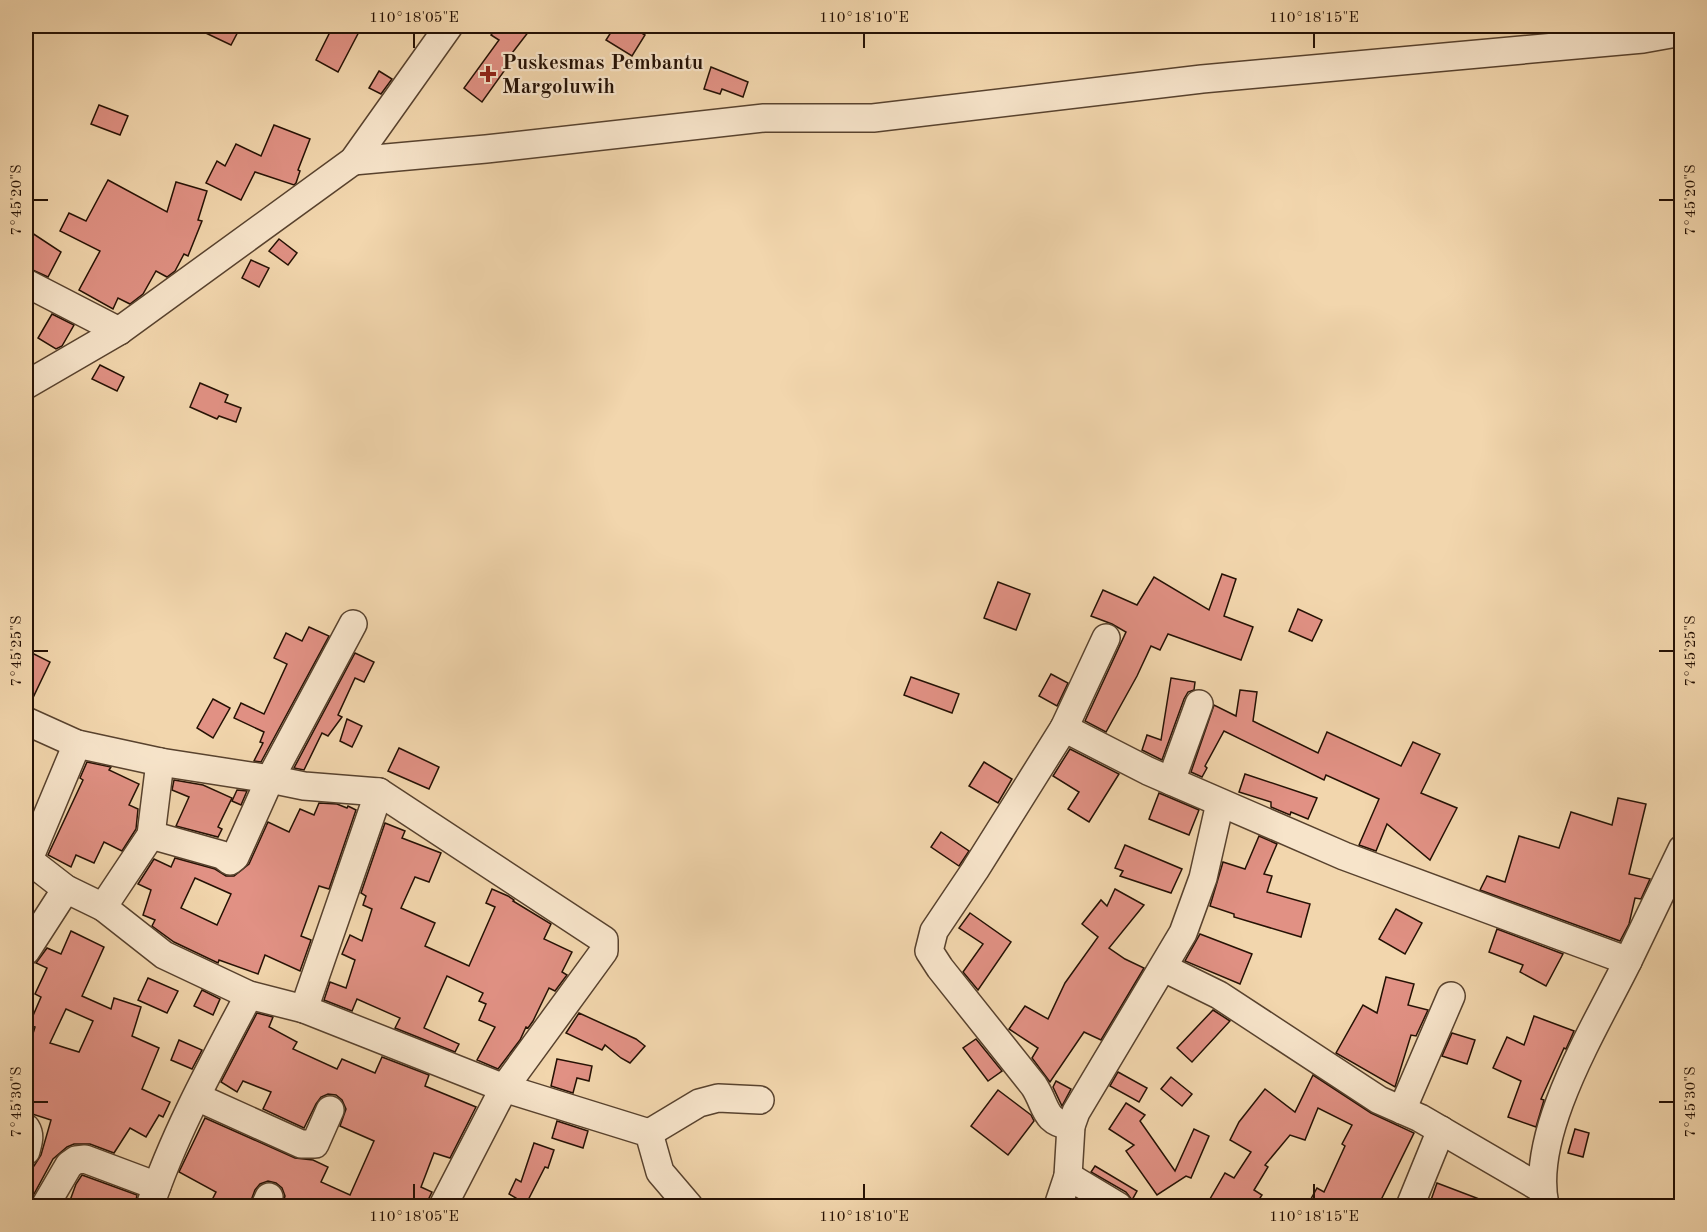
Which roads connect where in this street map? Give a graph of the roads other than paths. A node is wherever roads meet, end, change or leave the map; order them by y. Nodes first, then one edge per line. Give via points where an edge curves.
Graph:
1 (449, 26) edge
2 (1682, 32) edge
3 (353, 161) junction
4 (26, 283) edge
5 (119, 331) junction
6 (26, 386) edge
7 (353, 624) dead end
8 (1106, 638) dead end
9 (1199, 704) dead end
10 (26, 721) edge
11 (1064, 728) junction
12 (78, 744) junction
13 (160, 762) junction
14 (270, 779) junction
15 (1171, 781) junction
16 (379, 792) junction
17 (1220, 804) junction
18 (151, 835) junction
19 (1682, 849) edge
20 (27, 859) edge
21 (66, 889) junction
22 (103, 907) junction
23 (26, 951) edge
24 (1628, 961) junction
25 (1164, 968) junction
26 (249, 995) junction
27 (1450, 996) dead end
28 (304, 1009) junction
29 (504, 1088) junction
30 (197, 1097) junction
31 (760, 1100) dead end
32 (330, 1110) dead end
33 (1402, 1110) junction
34 (1071, 1126) junction
35 (26, 1128) edge
36 (1441, 1130) junction
37 (649, 1133) junction
38 (26, 1151) edge
39 (1068, 1176) junction
40 (154, 1196) edge
41 (1544, 1198) edge
42 (45, 1206) edge
43 (443, 1206) edge
44 (689, 1206) edge
45 (1058, 1206) edge
46 (1118, 1206) edge
47 (1410, 1206) edge

1 - 3 street
2 - 3 street via 1643,39 1202,80 873,118 764,118
3 - 5 street
4 - 5 street
5 - 6 street
7 - 14 street
8 - 11 street
9 - 15 street
10 - 12 street
11 - 15 street
11 - 34 street via 934,931 929,951 1034,1086 1048,1116
12 - 13 street
12 - 20 street
13 - 14 street
13 - 18 street
14 - 16 street via 303,786
14 - 18 street via 230,861 222,855
15 - 17 street
16 - 28 street
16 - 29 street via 604,940 604,951
17 - 24 street via 1344,856
17 - 25 street via 1191,914
18 - 22 street
19 - 24 street
20 - 21 street
21 - 22 street
21 - 23 street
22 - 26 street via 164,956
24 - 41 street via 1567,1080 1548,1143
25 - 33 street via 1219,995 1358,1087
25 - 34 street via 1085,1094
26 - 28 street
26 - 30 street
27 - 33 street
28 - 29 street
29 - 37 street
29 - 43 street
30 - 32 street via 307,1145 315,1144
30 - 40 street
31 - 37 street via 718,1098 699,1104
33 - 36 street
34 - 39 street
35 - 38 street
36 - 41 street
36 - 47 street
37 - 44 street via 660,1172
39 - 45 street
39 - 46 street
40 - 42 street via 85,1159 69,1165

